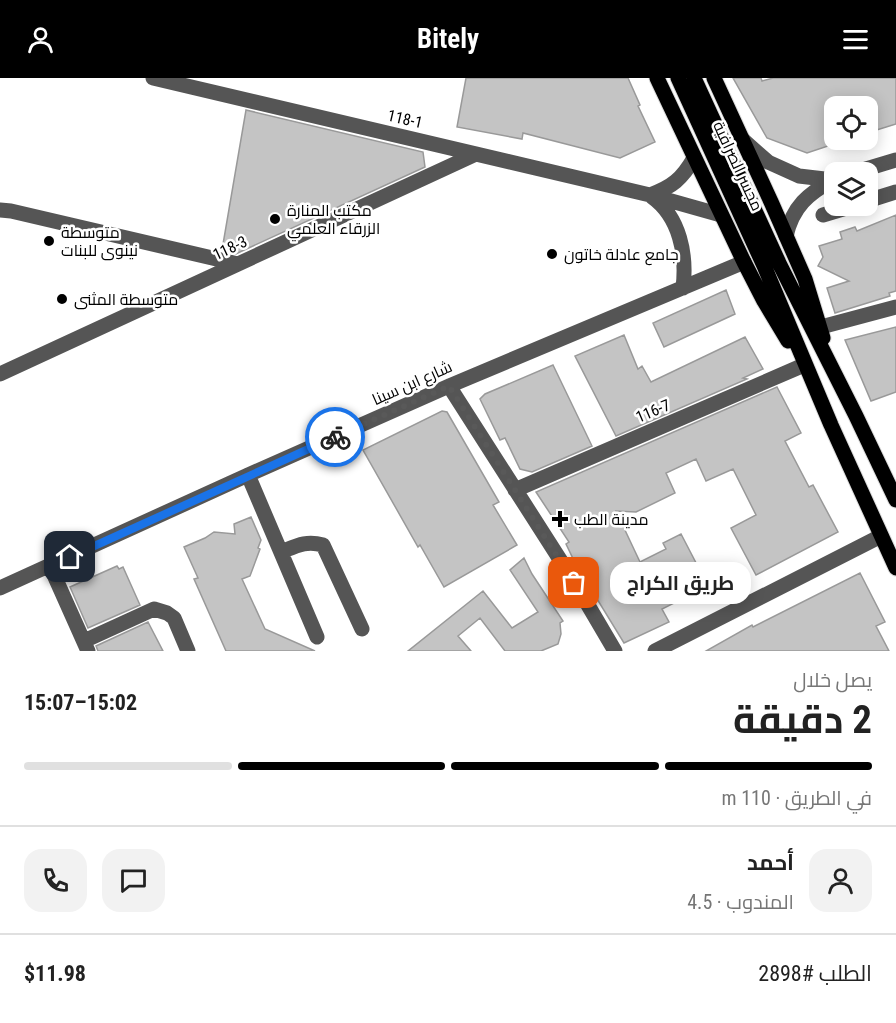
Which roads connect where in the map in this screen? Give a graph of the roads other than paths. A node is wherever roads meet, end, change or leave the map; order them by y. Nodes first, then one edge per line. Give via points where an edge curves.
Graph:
1 (153, 78) edge
2 (657, 78) edge
3 (678, 78) edge
4 (694, 78) edge
5 (714, 78) edge
6 (743, 140) junction
7 (476, 154) junction
8 (694, 158) junction
9 (896, 160) edge
10 (878, 165) edge
11 (824, 179) edge
12 (824, 186) edge
13 (896, 192) edge
14 (650, 195) junction
15 (878, 198) edge
16 (0, 210) edge
17 (721, 215) junction
18 (786, 236) junction
19 (744, 262) junction
20 (238, 264) junction
21 (772, 266) junction
22 (683, 288) junction
23 (896, 307) edge
24 (821, 327) junction
25 (808, 370) junction
26 (832, 370) junction
27 (0, 374) edge
28 (449, 386) junction
29 (248, 475) junction
30 (515, 490) junction
31 (896, 500) edge
32 (881, 536) junction
33 (281, 552) junction
34 (50, 566) junction
35 (896, 568) edge
36 (0, 588) edge
37 (362, 629) dead end
38 (317, 637) dead end
39 (86, 646) edge
40 (609, 649) edge
41 (188, 651) edge
42 (655, 651) edge

1 - 7 street, 118-1
2 - 8 main road
3 - 21 main road, مجسر الصرافية
4 - 21 main road, مجسر الصرافية
5 - 6 main road
6 - 11 street via 778,167 799,176
6 - 18 main road
7 - 14 street, 118-1
7 - 20 street, 118-3
8 - 14 street via 676,182
8 - 17 main road
9 - 10 street
12 - 18 street via 800,204
13 - 15 street
14 - 17 street, 118-1
14 - 22 street via 668,212 678,233 684,256
16 - 20 street
17 - 19 main road
18 - 24 main road
19 - 22 street, شارع ابن سينا
19 - 25 main road
20 - 27 street, 118-3
21 - 25 main road
21 - 26 main road
22 - 28 street, شارع ابن سينا
23 - 24 street
24 - 26 main road
25 - 30 street, 116-7
25 - 32 main road
26 - 31 main road
28 - 29 street, شارع ابن سينا
28 - 30 street
29 - 33 street
29 - 34 street, شارع ابن سينا
30 - 40 street via 574,583
32 - 35 main road
32 - 42 street
33 - 37 street via 303,543 323,546
33 - 38 street
34 - 36 street, شارع ابن سينا
34 - 39 street
39 - 41 street via 154,609 174,618

